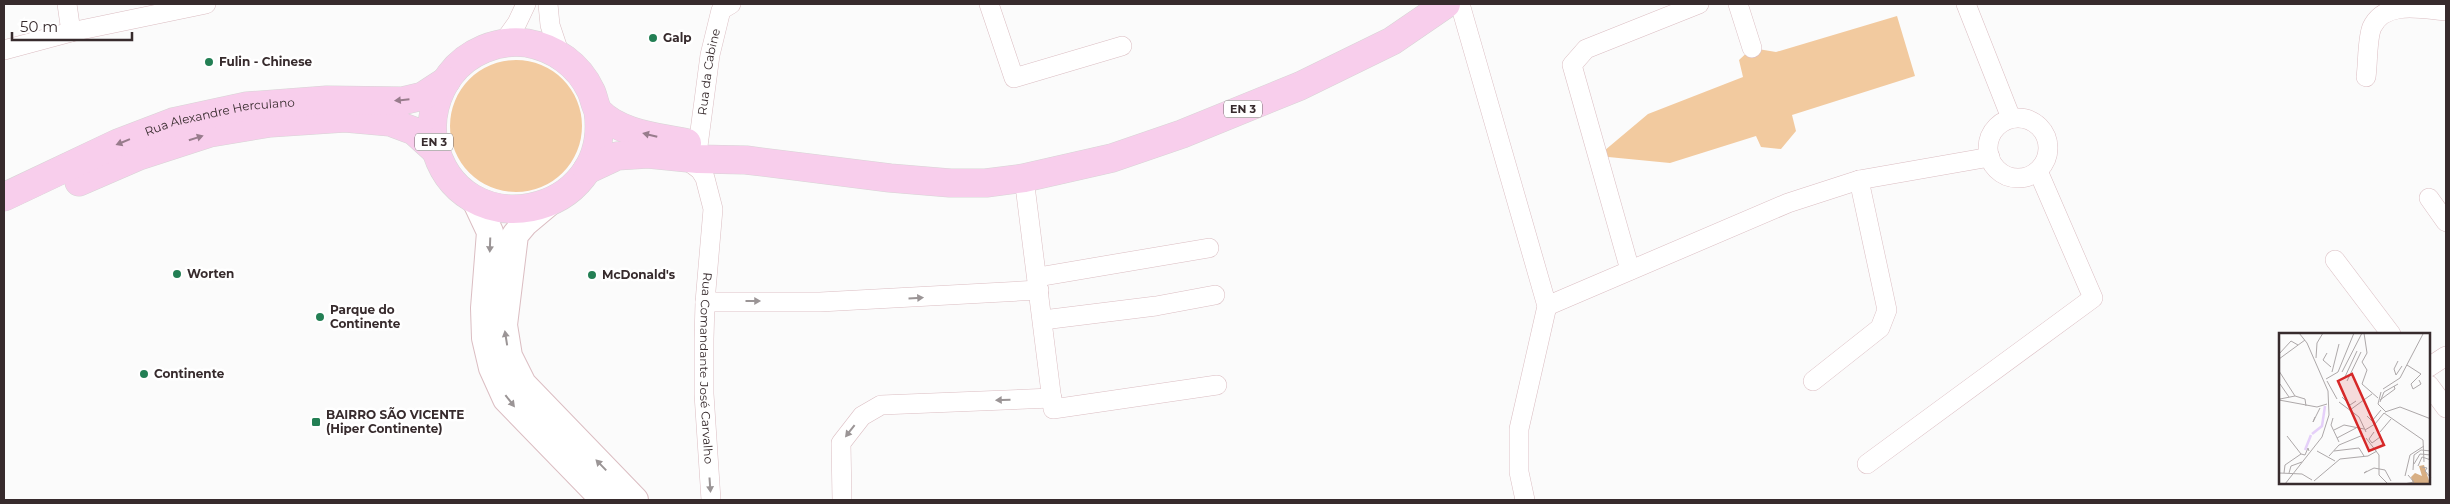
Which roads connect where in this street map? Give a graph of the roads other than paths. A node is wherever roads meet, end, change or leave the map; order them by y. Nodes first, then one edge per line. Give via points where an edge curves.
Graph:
1 (67, 4) edge
2 (206, 4) edge
3 (526, 4) edge
4 (548, 4) edge
5 (989, 4) edge
6 (1446, 4) edge
7 (1460, 4) edge
8 (1699, 4) edge
9 (1738, 4) edge
10 (1966, 4) edge
11 (724, 6) edge
12 (2446, 11) edge
13 (71, 32) junction
14 (502, 44) junction
15 (1122, 46) dead end
16 (1752, 48) dead end
17 (4, 50) edge
18 (560, 55) junction
19 (2366, 77) dead end
20 (446, 81) junction
21 (598, 111) junction
22 (2011, 118) junction
23 (436, 151) junction
24 (690, 152) junction
25 (1990, 157) junction
26 (587, 170) junction
27 (2038, 171) junction
28 (1024, 178) junction
29 (1859, 180) junction
30 (4, 197) edge
31 (2429, 198) dead end
32 (475, 200) junction
33 (550, 202) junction
34 (4, 213) edge
35 (2446, 222) edge
36 (1209, 248) dead end
37 (2335, 260) dead end
38 (1630, 270) junction
39 (1038, 283) junction
40 (1215, 295) dead end
41 (705, 302) junction
42 (1547, 306) junction
43 (1043, 320) junction
44 (2390, 333) edge
45 (2446, 356) edge
46 (2430, 366) edge
47 (1813, 381) dead end
48 (1217, 385) dead end
49 (2430, 386) edge
50 (1052, 398) junction
51 (2446, 408) edge
52 (1867, 464) dead end
53 (604, 500) edge
54 (635, 500) edge
55 (711, 500) edge
56 (842, 500) edge
57 (1525, 500) edge

1 - 13 street
2 - 13 street
3 - 14 street
4 - 18 street via 550,24
5 - 15 street via 1014,78
6 - 28 main road, EN 3 via 1392,41 1282,93 1182,134 1112,158
7 - 42 street
8 - 38 street via 1586,50 1572,65
9 - 16 street
10 - 22 street
11 - 24 street, Rua da Cabine via 710,55
12 - 19 street via 2401,8 2384,13 2372,27
13 - 17 street
14 - 18 main road, EN 3 via 535,45
14 - 20 main road, EN 3 via 471,56
18 - 21 main road, EN 3 via 587,82
20 - 23 main road, EN 3 via 433,116
20 -> 30 main road, Rua Alexandre Herculano / EN 3 via 423,96 402,101 327,100 247,106 173,122
24 -> 21 main road, EN 3 via 621,127
21 - 26 main road, EN 3 via 598,140
22 - 25 street via 1994,129 1988,148
22 - 27 street via 2032,120 2046,135 2048,155
23 - 32 main road, EN 3 via 451,179
34 -> 23 main road, Rua Alexandre Herculano / EN 3 via 139,156 210,133 270,123 345,118 390,122 414,131
24 - 26 main road, EN 3 via 617,156
24 - 28 main road, EN 3 via 950,183
24 - 41 street, Rua Comandante José Carvalho via 705,178 713,210
25 - 27 street via 2001,172 2010,177 2020,178
25 - 29 street
26 - 33 main road, EN 3 via 570,189
27 - 52 street via 2093,298
28 - 39 street
29 - 38 street via 1788,203
29 - 47 street via 1887,310 1880,328
31 - 35 street
32 - 33 main road, EN 3 via 508,210 528,209
32 -> 53 street via 490,232 484,308 485,338 492,368 506,399
54 -> 33 street via 523,384 509,356 504,324 515,235
36 - 39 street
37 - 44 street
38 - 42 street
41 -> 39 street via 820,302
39 - 43 street
40 - 43 street
41 -> 55 street, Rua Comandante José Carvalho via 704,394
42 - 57 street via 1519,429 1519,472
43 - 50 street
45 - 46 street
48 - 50 street via 1053,409
49 - 51 street
50 -> 56 street via 881,405 862,416 841,443

